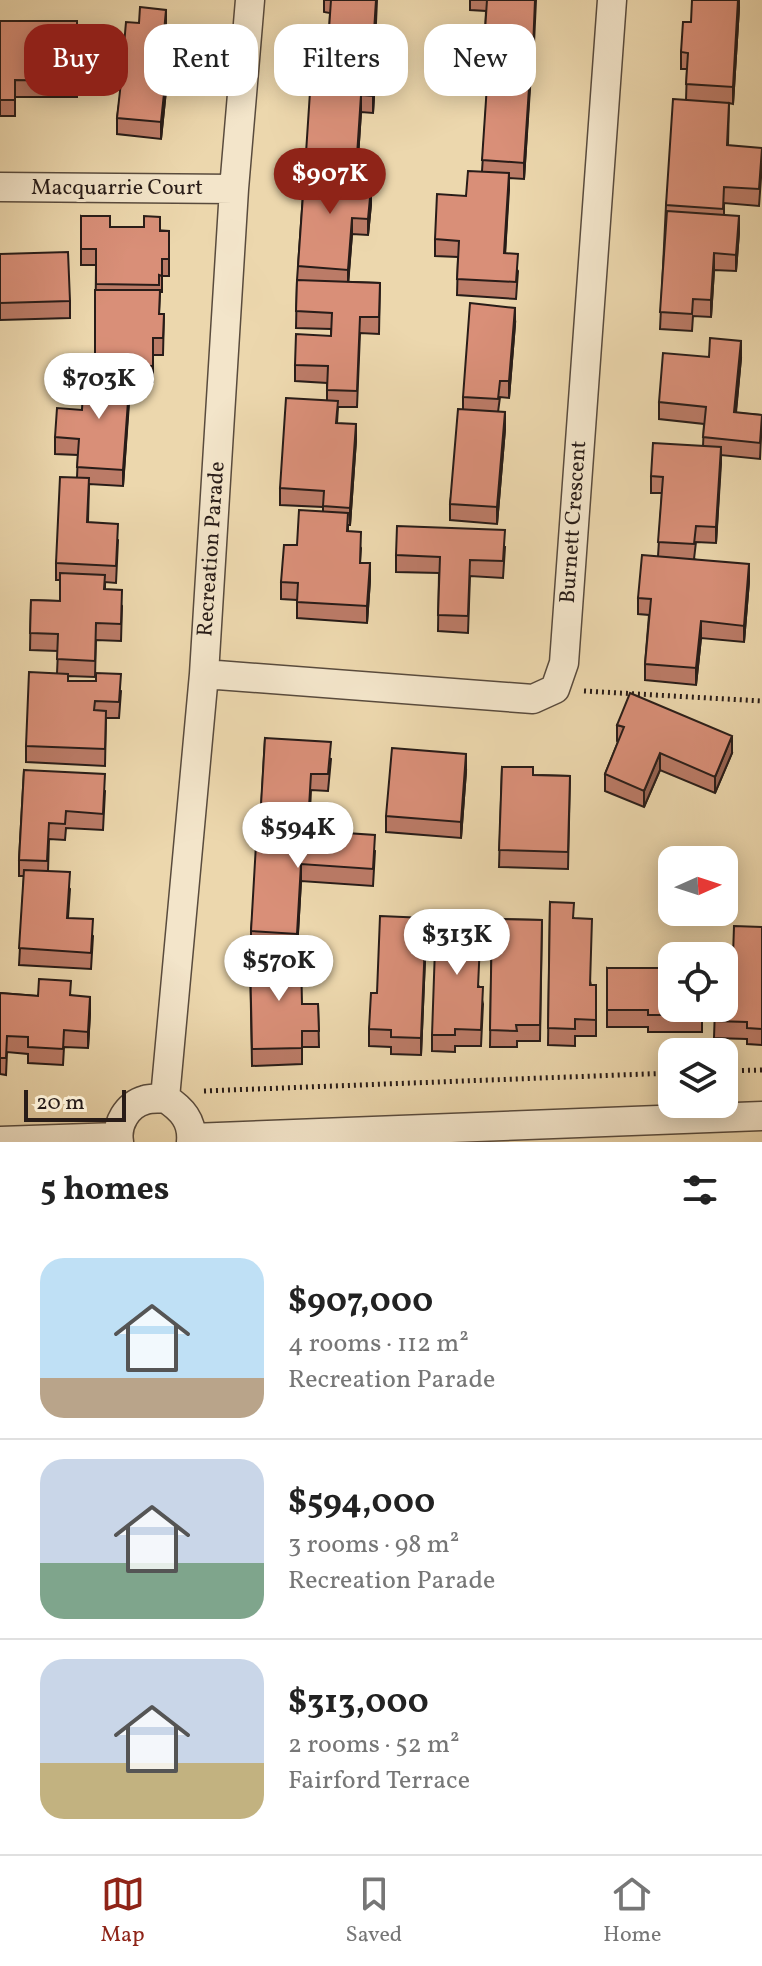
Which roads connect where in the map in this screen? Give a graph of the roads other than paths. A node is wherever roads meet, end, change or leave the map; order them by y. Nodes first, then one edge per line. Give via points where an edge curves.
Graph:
1 (250, 0) edge
2 (612, 0) edge
3 (0, 187) edge
4 (234, 189) junction
5 (204, 674) junction
6 (165, 1098) junction
7 (762, 1116) edge
8 (592, 1132) edge
9 (118, 1139) edge
10 (192, 1140) edge
11 (0, 1141) edge

1 - 4 street, Recreation Parade
2 - 5 street, Burnett Crescent via 564,663 555,689 533,699
3 - 4 street, Macquarrie Court
4 - 5 street, Recreation Parade
5 - 6 street, Recreation Parade
6 - 9 street via 133,1106 122,1118
6 - 10 street via 184,1112
7 - 8 street
8 - 10 street
9 - 11 street

